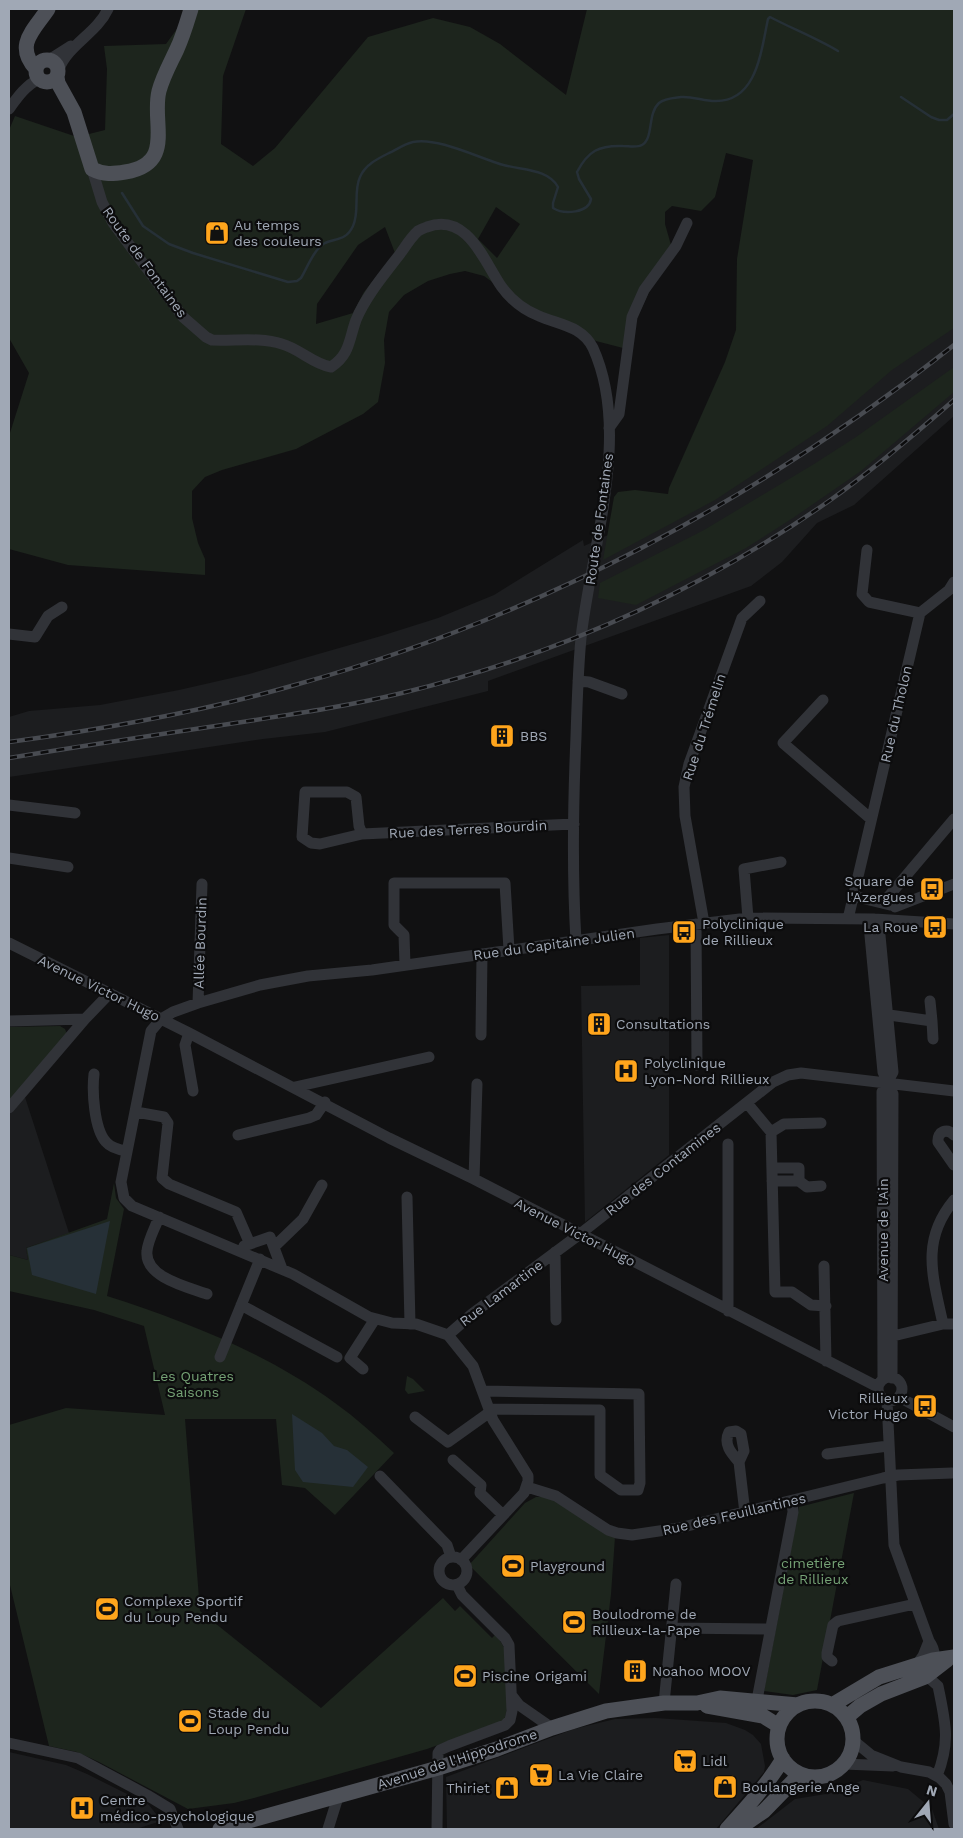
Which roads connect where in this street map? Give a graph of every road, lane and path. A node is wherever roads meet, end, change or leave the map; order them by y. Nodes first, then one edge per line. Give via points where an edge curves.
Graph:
1 (48, 9) edge
2 (108, 9) edge
3 (191, 9) edge
4 (46, 71) junction
5 (9, 109) edge
6 (92, 170) junction
7 (686, 223) dead end
8 (610, 428) junction
9 (867, 550) dead end
10 (954, 582) edge
11 (760, 601) dead end
12 (62, 607) dead end
13 (920, 613) junction
14 (9, 634) edge
15 (578, 680) junction
16 (622, 694) dead end
17 (823, 700) dead end
18 (9, 805) edge
19 (75, 813) dead end
20 (871, 819) junction
21 (954, 819) edge
22 (574, 824) junction
23 (362, 834) junction
24 (9, 858) edge
25 (781, 862) dead end
26 (68, 867) dead end
27 (202, 884) dead end
28 (954, 884) edge
29 (853, 896) junction
30 (883, 903) junction
31 (895, 907) junction
32 (748, 918) junction
33 (848, 919) junction
34 (874, 919) junction
35 (898, 920) junction
36 (700, 923) junction
37 (954, 924) edge
38 (576, 940) junction
39 (9, 943) edge
40 (509, 950) junction
41 (482, 954) junction
42 (405, 965) junction
43 (110, 994) junction
44 (930, 1001) dead end
45 (198, 1003) junction
46 (883, 1014) junction
47 (161, 1018) junction
48 (85, 1019) junction
49 (9, 1021) edge
50 (932, 1021) junction
51 (189, 1033) junction
52 (481, 1035) dead end
53 (934, 1039) dead end
54 (430, 1057) dead end
55 (697, 1065) dead end
56 (94, 1074) dead end
57 (888, 1082) junction
58 (477, 1084) dead end
59 (295, 1087) junction
60 (193, 1091) dead end
61 (954, 1091) edge
62 (325, 1102) junction
63 (747, 1103) junction
64 (9, 1108) edge
65 (136, 1112) junction
66 (821, 1123) dead end
67 (772, 1132) junction
68 (238, 1135) dead end
69 (954, 1135) edge
70 (728, 1144) dead end
71 (127, 1151) junction
72 (950, 1151) edge
73 (954, 1165) edge
74 (772, 1168) junction
75 (474, 1179) junction
76 (772, 1181) junction
77 (799, 1181) junction
78 (322, 1184) dead end
79 (821, 1186) dead end
80 (407, 1197) dead end
81 (954, 1200) edge
82 (159, 1218) junction
83 (580, 1234) junction
84 (250, 1244) junction
85 (274, 1247) junction
86 (238, 1250) junction
87 (555, 1252) junction
88 (260, 1259) junction
89 (824, 1266) dead end
90 (282, 1269) junction
91 (207, 1294) dead end
92 (241, 1305) junction
93 (826, 1306) junction
94 (728, 1310) junction
95 (375, 1319) junction
96 (556, 1320) dead end
97 (410, 1324) junction
98 (949, 1324) edge
99 (448, 1335) junction
100 (893, 1336) junction
101 (220, 1357) dead end
102 (337, 1358) dead end
103 (826, 1361) junction
104 (363, 1369) dead end
105 (884, 1382) junction
106 (483, 1391) junction
107 (601, 1394) junction
108 (899, 1397) junction
109 (887, 1401) junction
110 (600, 1410) junction
111 (490, 1411) junction
112 (415, 1417) dead end
113 (954, 1428) edge
114 (888, 1446) junction
115 (827, 1454) dead end
116 (453, 1460) dead end
117 (739, 1462) dead end
118 (952, 1473) dead end
119 (380, 1476) dead end
120 (890, 1477) junction
121 (527, 1487) junction
122 (792, 1501) junction
123 (744, 1513) junction
124 (503, 1516) junction
125 (456, 1559) junction
126 (676, 1584) dead end
127 (458, 1585) junction
128 (915, 1604) junction
129 (672, 1628) junction
130 (770, 1629) junction
131 (928, 1641) junction
132 (952, 1657) edge
133 (933, 1660) junction
134 (832, 1661) dead end
135 (920, 1671) junction
136 (512, 1696) junction
137 (757, 1700) junction
138 (664, 1703) junction
139 (697, 1703) junction
140 (832, 1704) junction
141 (798, 1705) junction
142 (847, 1717) junction
143 (779, 1726) junction
144 (552, 1728) junction
145 (950, 1729) edge
146 (854, 1741) junction
147 (9, 1744) edge
148 (783, 1759) junction
149 (438, 1764) junction
150 (844, 1764) junction
151 (901, 1767) junction
152 (800, 1774) junction
153 (937, 1776) junction
154 (338, 1797) junction
155 (954, 1824) edge
156 (178, 1829) edge
157 (220, 1829) edge
158 (328, 1829) edge
159 (437, 1829) edge
160 (727, 1829) edge
161 (738, 1829) edge

1 - 4 main road via 30,41 32,52
2 - 4 street via 99,23
3 - 6 main road via 159,91 160,141 156,151 143,166 132,171 101,174
4 - 5 street
4 - 6 main road via 68,100
6 - 8 street, Route de Fontaines via 102,202 114,223 183,317 206,337 212,340 281,343 331,367 346,352 356,319 369,295 419,230 430,225 460,229 472,238 502,287 517,304 585,336 593,348 601,376
7 - 8 street via 676,246 644,290 632,317 619,414
8 - 15 street, Route de Fontaines via 606,488 581,636
9 - 13 street via 862,594 869,602
10 - 13 street via 949,590
11 - 36 street, Rue du Trémelin via 742,618 684,786 684,816
12 - 14 street via 48,616 35,637
13 - 20 street, Rue du Tholon
15 - 16 street
15 - 22 street, Route de Fontaines
17 - 20 street via 783,743
18 - 19 street
20 - 29 street, Rue du Tholon
21 - 30 street
22 - 23 street, Rue des Terres Bourdin
22 - 38 street, Route de Fontaines
23 - 23 street, Rue des Terres Bourdin via 320,844 302,837 305,792 347,792 356,797
24 - 26 street
25 - 32 street via 744,869
27 - 45 street, Allée Bourdin
28 - 31 street
29 - 30 street
29 - 33 street, Rue du Tholon
30 - 31 street
31 - 35 street
32 - 33 street, Rue du Capitaine Julien
32 - 36 street, Rue du Capitaine Julien
33 - 34 street, Rue du Capitaine Julien
34 - 35 street, Rue du Capitaine Julien
34 - 46 street, Avenue de l'Ain via 869,925
35 - 37 street, Rue du Capitaine Julien
36 - 38 street, Rue du Capitaine Julien
36 - 55 street, Rue du Trémelin
38 - 40 street, Rue du Capitaine Julien
39 - 43 street, Avenue Victor Hugo
40 - 41 street, Rue du Capitaine Julien
40 - 42 street via 505,883 394,883 394,925 404,935
41 - 42 street, Rue du Capitaine Julien
41 - 52 street
42 - 45 street, Rue du Capitaine Julien via 308,976 260,985
43 - 47 street, Avenue Victor Hugo
43 - 48 street
44 - 50 street
45 - 47 street, Rue du Capitaine Julien
46 - 50 street
46 - 57 street, Avenue de l'Ain via 882,1072
47 - 51 street, Avenue Victor Hugo
47 - 65 street via 151,1031
48 - 49 street
48 - 64 street
50 - 53 street
51 - 59 street, Avenue Victor Hugo
51 - 60 street via 185,1045
54 - 59 street
56 - 71 street via 93,1106 103,1137 110,1146
57 - 61 street, Rue des Contamines
57 - 63 street, Rue des Contamines via 801,1073 773,1082
57 - 100 street, Avenue de l'Ain via 893,1094
57 - 105 street, Avenue de l'Ain via 882,1092
58 - 75 street
59 - 62 street, Avenue Victor Hugo
62 - 68 street via 316,1115 309,1118
62 - 75 street, Avenue Victor Hugo
63 - 67 street
63 - 83 street, Rue des Contamines
65 - 71 street
65 - 84 street via 164,1117 168,1123 162,1178 169,1184 236,1212
66 - 67 street via 784,1124
67 - 74 street
69 - 72 street via 945,1130 937,1138
70 - 94 street
71 - 82 street via 121,1182 124,1198 132,1206
72 - 73 street
74 - 76 street
74 - 77 street via 798,1168
75 - 83 street, Avenue Victor Hugo
76 - 77 street
76 - 93 street via 775,1292 792,1292 811,1305
77 - 79 street via 806,1186
78 - 85 street via 304,1219
80 - 97 street
81 - 98 street via 938,1226 931,1256 931,1267
82 - 86 street
82 - 91 street via 147,1250 147,1261 152,1270 164,1278
83 - 87 street, Rue Lamartine
83 - 94 street, Avenue Victor Hugo
84 - 85 street via 270,1237
84 - 86 street
85 - 90 street
86 - 88 street
87 - 96 street, Rue Lamartine
87 - 99 street, Rue Lamartine
88 - 90 street
88 - 92 street
89 - 93 street
90 - 95 street
92 - 101 street
92 - 102 street
93 - 103 street
94 - 103 street, Avenue Victor Hugo
95 - 97 street
95 - 104 street via 350,1358
97 - 99 street
98 - 100 street
99 - 106 street via 473,1366
100 - 105 street, Avenue de l'Ain
103 - 105 street, Avenue Victor Hugo
105 - 108 street via 901,1384
105 - 109 street via 879,1394
106 - 107 street
106 - 111 street
107 - 110 street
107 - 110 street via 640,1394 638,1490 621,1490 600,1475
108 - 109 street
108 - 113 street
109 - 114 street
110 - 111 street
111 - 112 street via 448,1442
111 - 121 street via 528,1476
114 - 115 street
114 - 120 street
116 - 124 street via 481,1485 480,1493
117 - 123 street
118 - 120 street, Rue des Feuillantines
119 - 125 street via 447,1545
120 - 122 street, Rue des Feuillantines
120 - 128 street via 894,1544
121 - 123 street, Rue des Feuillantines via 556,1496 608,1530 625,1534 679,1528
121 - 124 street
122 - 123 street, Rue des Feuillantines
122 - 130 street via 793,1512
124 - 125 street
125 - 127 street via 465,1565 466,1575
125 - 127 street via 441,1563 439,1576 446,1584
126 - 129 street
127 - 136 street via 462,1595 509,1645
128 - 131 street
128 - 134 street via 838,1621 833,1625 827,1653
129 - 130 street
129 - 138 street
130 - 137 street
131 - 133 street via 934,1648
131 - 135 street
132 - 133 main road
132 - 135 main road
133 - 135 main road
135 - 140 main road via 879,1677
135 - 142 main road
135 - 145 street via 938,1686
136 - 144 street via 519,1705
136 - 149 street via 510,1720 505,1725 440,1750
137 - 139 main road, Avenue de l'Hippodrome via 720,1698
137 - 141 main road, Avenue de l'Hippodrome
138 - 139 main road, Avenue de l'Hippodrome
138 - 144 main road, Avenue de l'Hippodrome via 606,1711
139 - 143 main road, Avenue de l'Hippodrome via 762,1716
140 - 141 main road via 809,1701
140 - 142 main road
141 - 143 main road
142 - 146 main road
143 - 148 main road via 777,1742
144 - 149 main road, Avenue de l'Hippodrome via 497,1749
145 - 153 street
146 - 150 main road
146 - 151 street via 871,1755
147 - 156 street via 78,1758 170,1809
148 - 152 main road
148 - 160 main road via 754,1800
149 - 154 main road, Avenue de l'Hippodrome
149 - 159 street
150 - 151 street
150 - 152 main road via 824,1776
151 - 153 street
152 - 161 main road via 764,1811
153 - 155 street via 950,1792
154 - 157 main road, Avenue de l'Hippodrome
154 - 158 street

